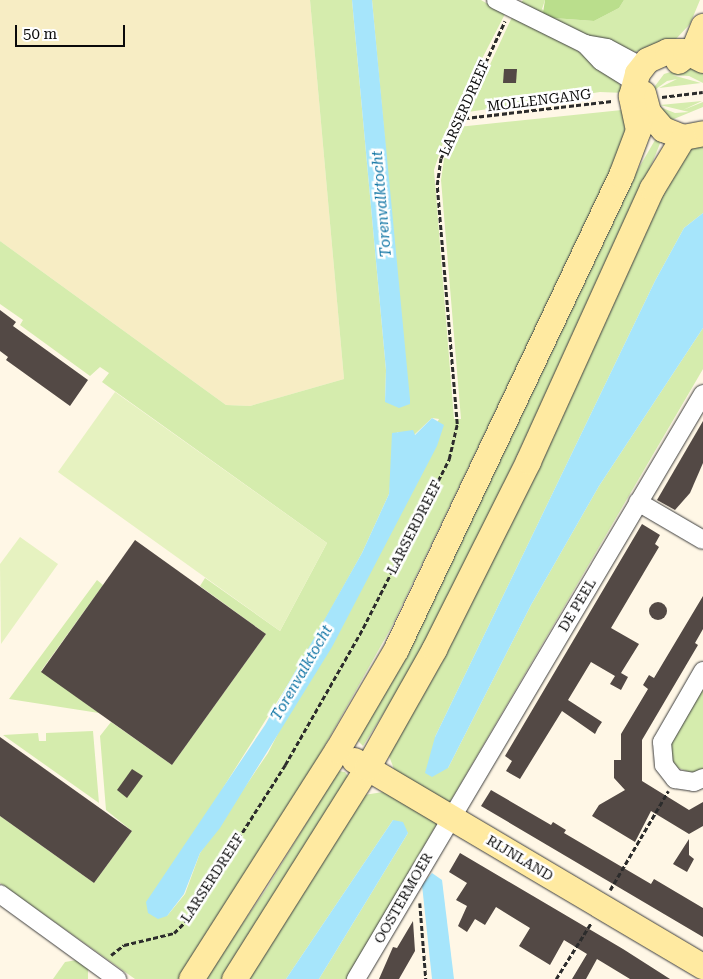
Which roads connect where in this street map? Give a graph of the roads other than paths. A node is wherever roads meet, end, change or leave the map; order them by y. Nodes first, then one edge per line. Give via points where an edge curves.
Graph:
1 (503, 4) edge
2 (703, 9) edge
3 (703, 26) edge
4 (689, 54) edge
5 (658, 108) edge
6 (703, 120) edge
7 (703, 394) edge
8 (638, 502) junction
9 (703, 540) edge
10 (703, 671) edge
11 (337, 750) junction
12 (367, 768) junction
13 (703, 778) edge
14 (451, 817) junction
15 (0, 894) edge
16 (703, 966) edge
17 (112, 976) edge
18 (191, 979) edge
19 (234, 979) edge
20 (356, 979) edge

1 - 5 street via 584,44 607,48
2 - 4 main road
3 - 4 main road
4 - 5 main road via 657,67
5 - 6 main road via 680,125
5 - 11 main road via 636,136 622,175 396,649
5 - 12 main road via 652,188 519,478 434,649
7 - 8 street, DE PEEL
8 - 9 street
8 - 14 street, DE PEEL
10 - 13 street via 662,742 664,765 675,779 694,782
11 - 12 main road, RIJNLAND
11 - 18 main road
12 - 14 main road, RIJNLAND
12 - 19 main road
14 - 16 main road, RIJNLAND
14 - 20 street, OOSTERMOER
15 - 17 street

